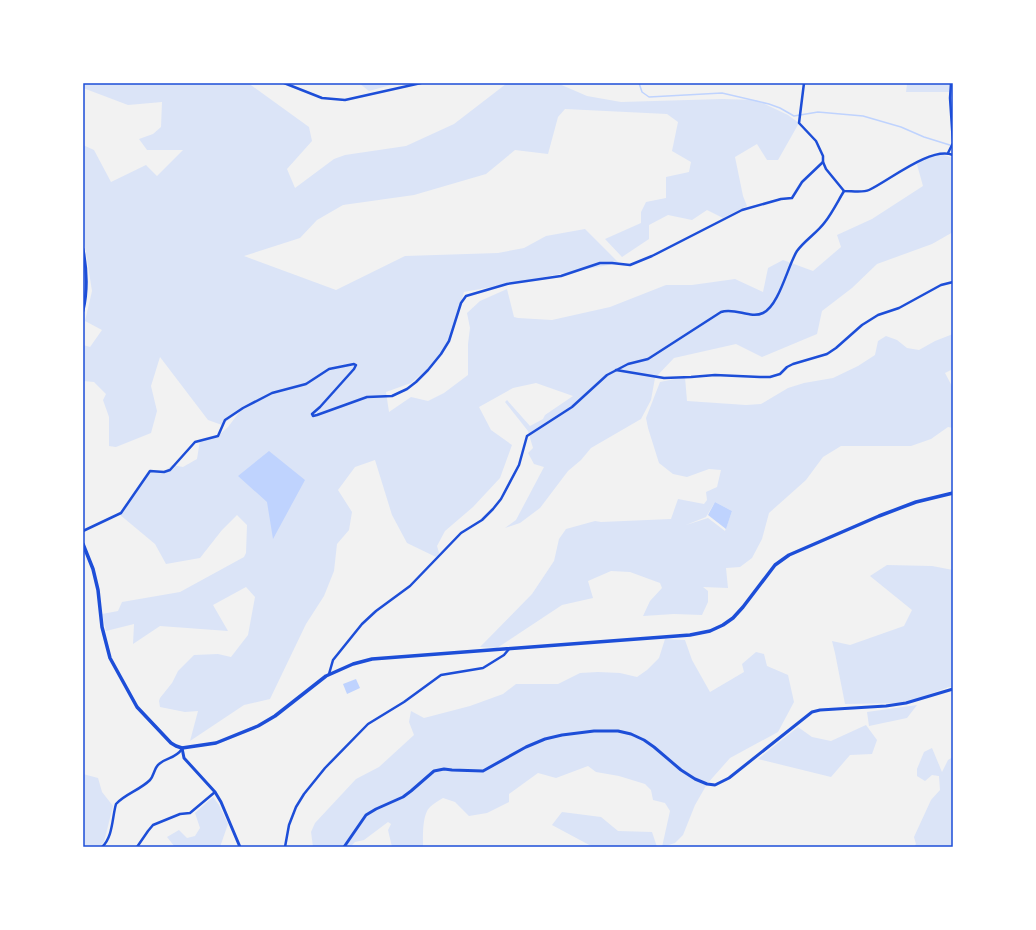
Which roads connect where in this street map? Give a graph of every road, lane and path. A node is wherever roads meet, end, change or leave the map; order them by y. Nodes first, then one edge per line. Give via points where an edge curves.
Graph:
1 (284, 83) edge
2 (421, 83) edge
3 (804, 83) edge
4 (952, 83) edge
5 (953, 144) edge
6 (948, 152) junction
7 (953, 155) edge
8 (823, 162) junction
9 (844, 190) junction
10 (83, 249) edge
11 (953, 282) edge
12 (83, 311) edge
13 (616, 370) junction
14 (953, 493) edge
15 (83, 531) edge
16 (83, 544) edge
17 (509, 649) junction
18 (329, 675) junction
19 (953, 689) edge
20 (182, 748) junction
21 (215, 792) junction
22 (102, 847) edge
23 (137, 847) edge
24 (240, 847) edge
25 (285, 847) edge
26 (344, 847) edge

1 - 2 street via 322,98 346,100
3 - 8 street via 798,123 816,141
4 - 5 street via 950,98
5 - 6 street
6 - 7 street
6 - 9 street via 922,159 867,191
8 - 9 street
8 - 15 street via 802,182 792,198 742,210 630,265 600,263 561,276 508,284 466,296 461,303 449,341 441,354 407,389 392,396 367,397 313,416 312,414 354,369 354,364 329,369 306,384 272,393 225,420 218,436 196,442 189,447 170,470 150,471 121,513
9 - 13 street via 825,222 797,252 771,306 764,313 725,310 648,359
10 - 12 street via 87,289
11 - 13 street via 941,285 899,308 862,324 827,354 793,364 780,374 770,377 715,375 664,378
13 - 18 street via 572,407 527,436 519,465 493,509 461,534 410,586 362,624 332,660
14 - 17 main road via 916,502 884,514 789,555 775,565 733,618 710,631 690,635
16 - 20 main road via 98,590 104,639 110,658 137,707 170,743
17 - 18 main road via 372,659
17 - 25 street via 483,668 441,675 368,724 325,768 304,794 289,825
18 - 20 main road via 258,726 216,743
19 - 26 street via 906,703 812,712 729,778 715,785 695,779 649,743 631,734 594,731 545,739 510,754 483,770 434,771 403,797 366,815
20 - 21 street via 184,758
20 - 22 street via 178,756 163,761 149,780 116,804 111,830
21 - 23 street via 190,813 180,814 154,826
21 - 24 street

